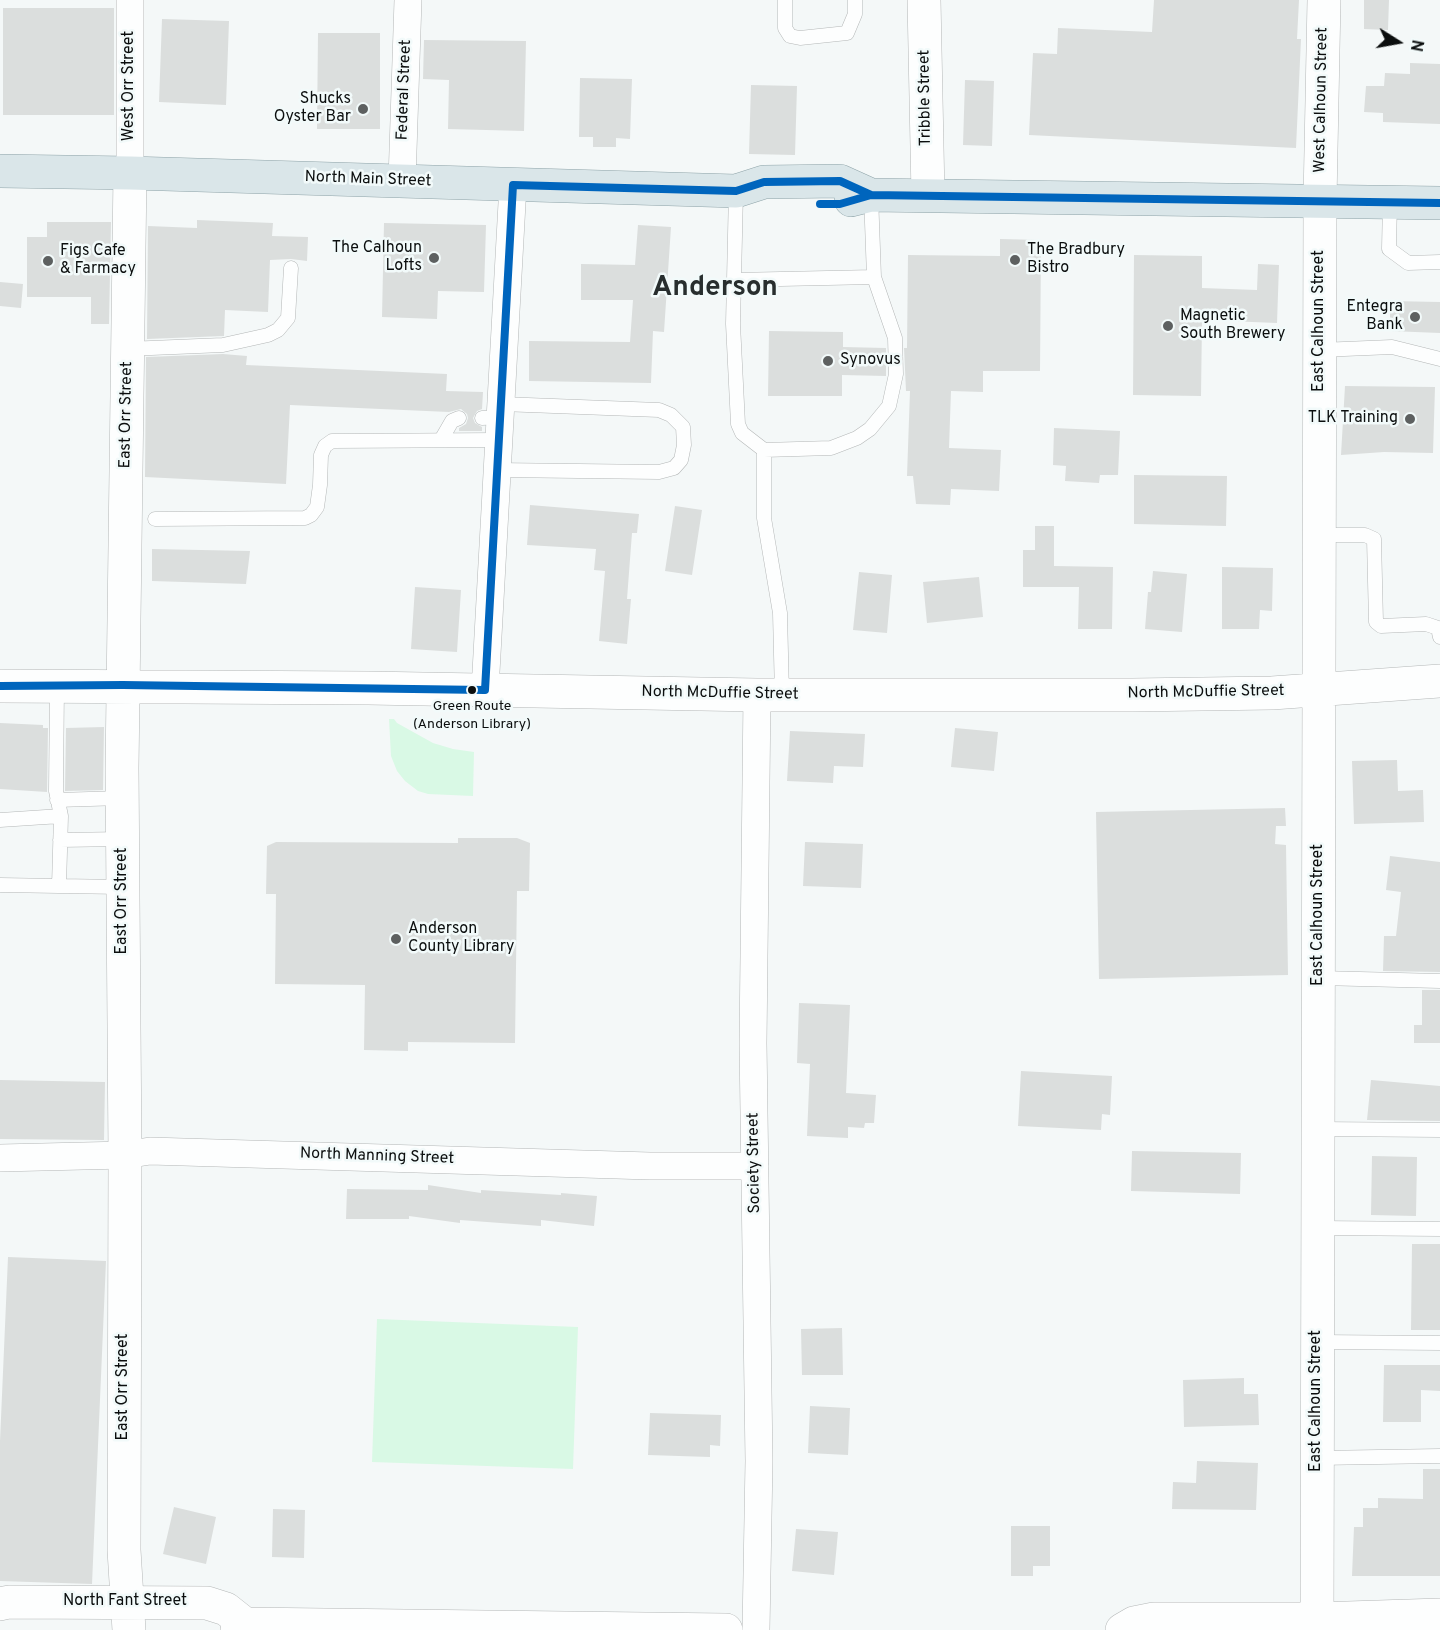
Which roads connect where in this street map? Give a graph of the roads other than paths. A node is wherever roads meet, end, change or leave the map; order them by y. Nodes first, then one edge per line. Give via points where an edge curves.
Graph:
1 (130, 0) edge
2 (408, 0) edge
3 (785, 0) edge
4 (855, 0) edge
5 (924, 0) edge
6 (1324, 0) edge
7 (0, 171) edge
8 (130, 173) junction
9 (402, 181) junction
10 (513, 185) junction
11 (736, 191) junction
12 (871, 195) junction
13 (928, 195) junction
14 (1320, 200) junction
15 (1390, 201) junction
16 (1440, 202) edge
17 (1440, 262) edge
18 (291, 268) dead end
19 (874, 277) junction
20 (734, 280) junction
21 (128, 349) junction
22 (1320, 350) junction
23 (1440, 359) edge
24 (459, 418) dead end
25 (496, 420) junction
26 (441, 440) junction
27 (764, 450) junction
28 (497, 470) junction
29 (155, 519) dead end
30 (1320, 536) junction
31 (1440, 637) edge
32 (1440, 681) edge
33 (57, 685) junction
34 (123, 685) junction
35 (0, 686) edge
36 (1320, 689) junction
37 (485, 690) junction
38 (770, 695) junction
39 (122, 798) junction
40 (57, 800) junction
41 (61, 816) junction
42 (0, 820) edge
43 (123, 839) junction
44 (60, 840) junction
45 (0, 885) edge
46 (59, 886) junction
47 (123, 887) junction
48 (1319, 978) junction
49 (1440, 981) edge
50 (1318, 1129) junction
51 (1440, 1130) edge
52 (125, 1155) junction
53 (0, 1158) edge
54 (755, 1166) junction
55 (1318, 1228) junction
56 (1440, 1229) edge
57 (1318, 1342) junction
58 (1440, 1343) edge
59 (1440, 1456) edge
60 (1317, 1458) junction
61 (0, 1604) edge
62 (1440, 1615) edge
63 (128, 1616) edge
64 (1317, 1625) edge
65 (241, 1627) edge
66 (403, 1628) edge
67 (608, 1629) edge
68 (726, 1630) edge
69 (756, 1630) edge
70 (1122, 1630) edge

1 - 8 street, West Orr Street
2 - 9 street, Federal Street
3 - 4 lane via 785,28 790,36 801,38 847,33 855,14
5 - 13 street, Tribble Street
6 - 14 street, West Calhoun Street
7 - 8 main road, North Main Street
8 - 9 main road, North Main Street
8 - 21 street, East Orr Street
9 - 10 main road, North Main Street
10 - 11 main road, North Main Street
10 - 25 street
11 - 12 main road, North Main Street via 766,203 840,204
11 - 20 lane
12 - 13 main road, North Main Street
12 - 19 lane
13 - 14 main road, North Main Street
14 - 15 main road, North Main Street
14 - 22 street, East Calhoun Street
15 - 16 main road, North Main Street
15 - 17 lane via 1389,249 1408,263
18 - 21 lane via 288,318 268,335 223,345
19 - 20 lane
19 - 27 lane via 895,338 896,374 888,406 870,429 831,448
20 - 27 lane via 738,424 742,433
21 - 34 street, East Orr Street
22 - 23 lane via 1392,347
22 - 30 street, East Calhoun Street
24 - 26 lane
25 - 26 lane
25 - 28 street
25 - 28 lane via 659,410 671,415 682,427 684,446 681,460 674,468 659,472
26 - 29 lane via 332,441 321,455 317,507 305,518
27 - 38 lane via 764,518 780,613
28 - 37 street
30 - 31 lane via 1365,535 1374,539 1376,622 1381,626 1426,624 1438,628
30 - 36 street, East Calhoun Street
32 - 36 street, North McDuffie Street
33 - 34 street, North McDuffie Street
33 - 35 street, North McDuffie Street
33 - 40 lane
34 - 37 street, North McDuffie Street
34 - 39 street, East Orr Street
36 - 38 street, North McDuffie Street via 1132,695
36 - 48 street, East Calhoun Street
37 - 38 street, North McDuffie Street
38 - 54 street, Society Street via 753,1031
39 - 40 lane
39 - 43 street, East Orr Street
40 - 41 lane
41 - 42 lane
41 - 44 lane
43 - 44 lane
43 - 47 street, East Orr Street
44 - 46 lane
45 - 46 lane
46 - 47 lane
47 - 52 street, East Orr Street
48 - 49 lane
48 - 50 street, East Calhoun Street
50 - 51 lane
50 - 55 street, East Calhoun Street
52 - 53 street, North Manning Street
52 - 54 street, North Manning Street via 150,1151
52 - 63 street, East Orr Street via 124,1550
54 - 69 street, Society Street via 759,1461
55 - 56 lane
55 - 57 street, East Calhoun Street
57 - 58 lane
57 - 60 street, East Calhoun Street
59 - 60 lane
60 - 64 street, East Calhoun Street
61 - 63 street, North Fant Street
62 - 64 street
63 - 65 street, North Fant Street via 207,1603 226,1609
64 - 70 street via 1154,1619
65 - 66 street, North Fant Street
66 - 67 street, North Fant Street
67 - 68 street, North Fant Street

